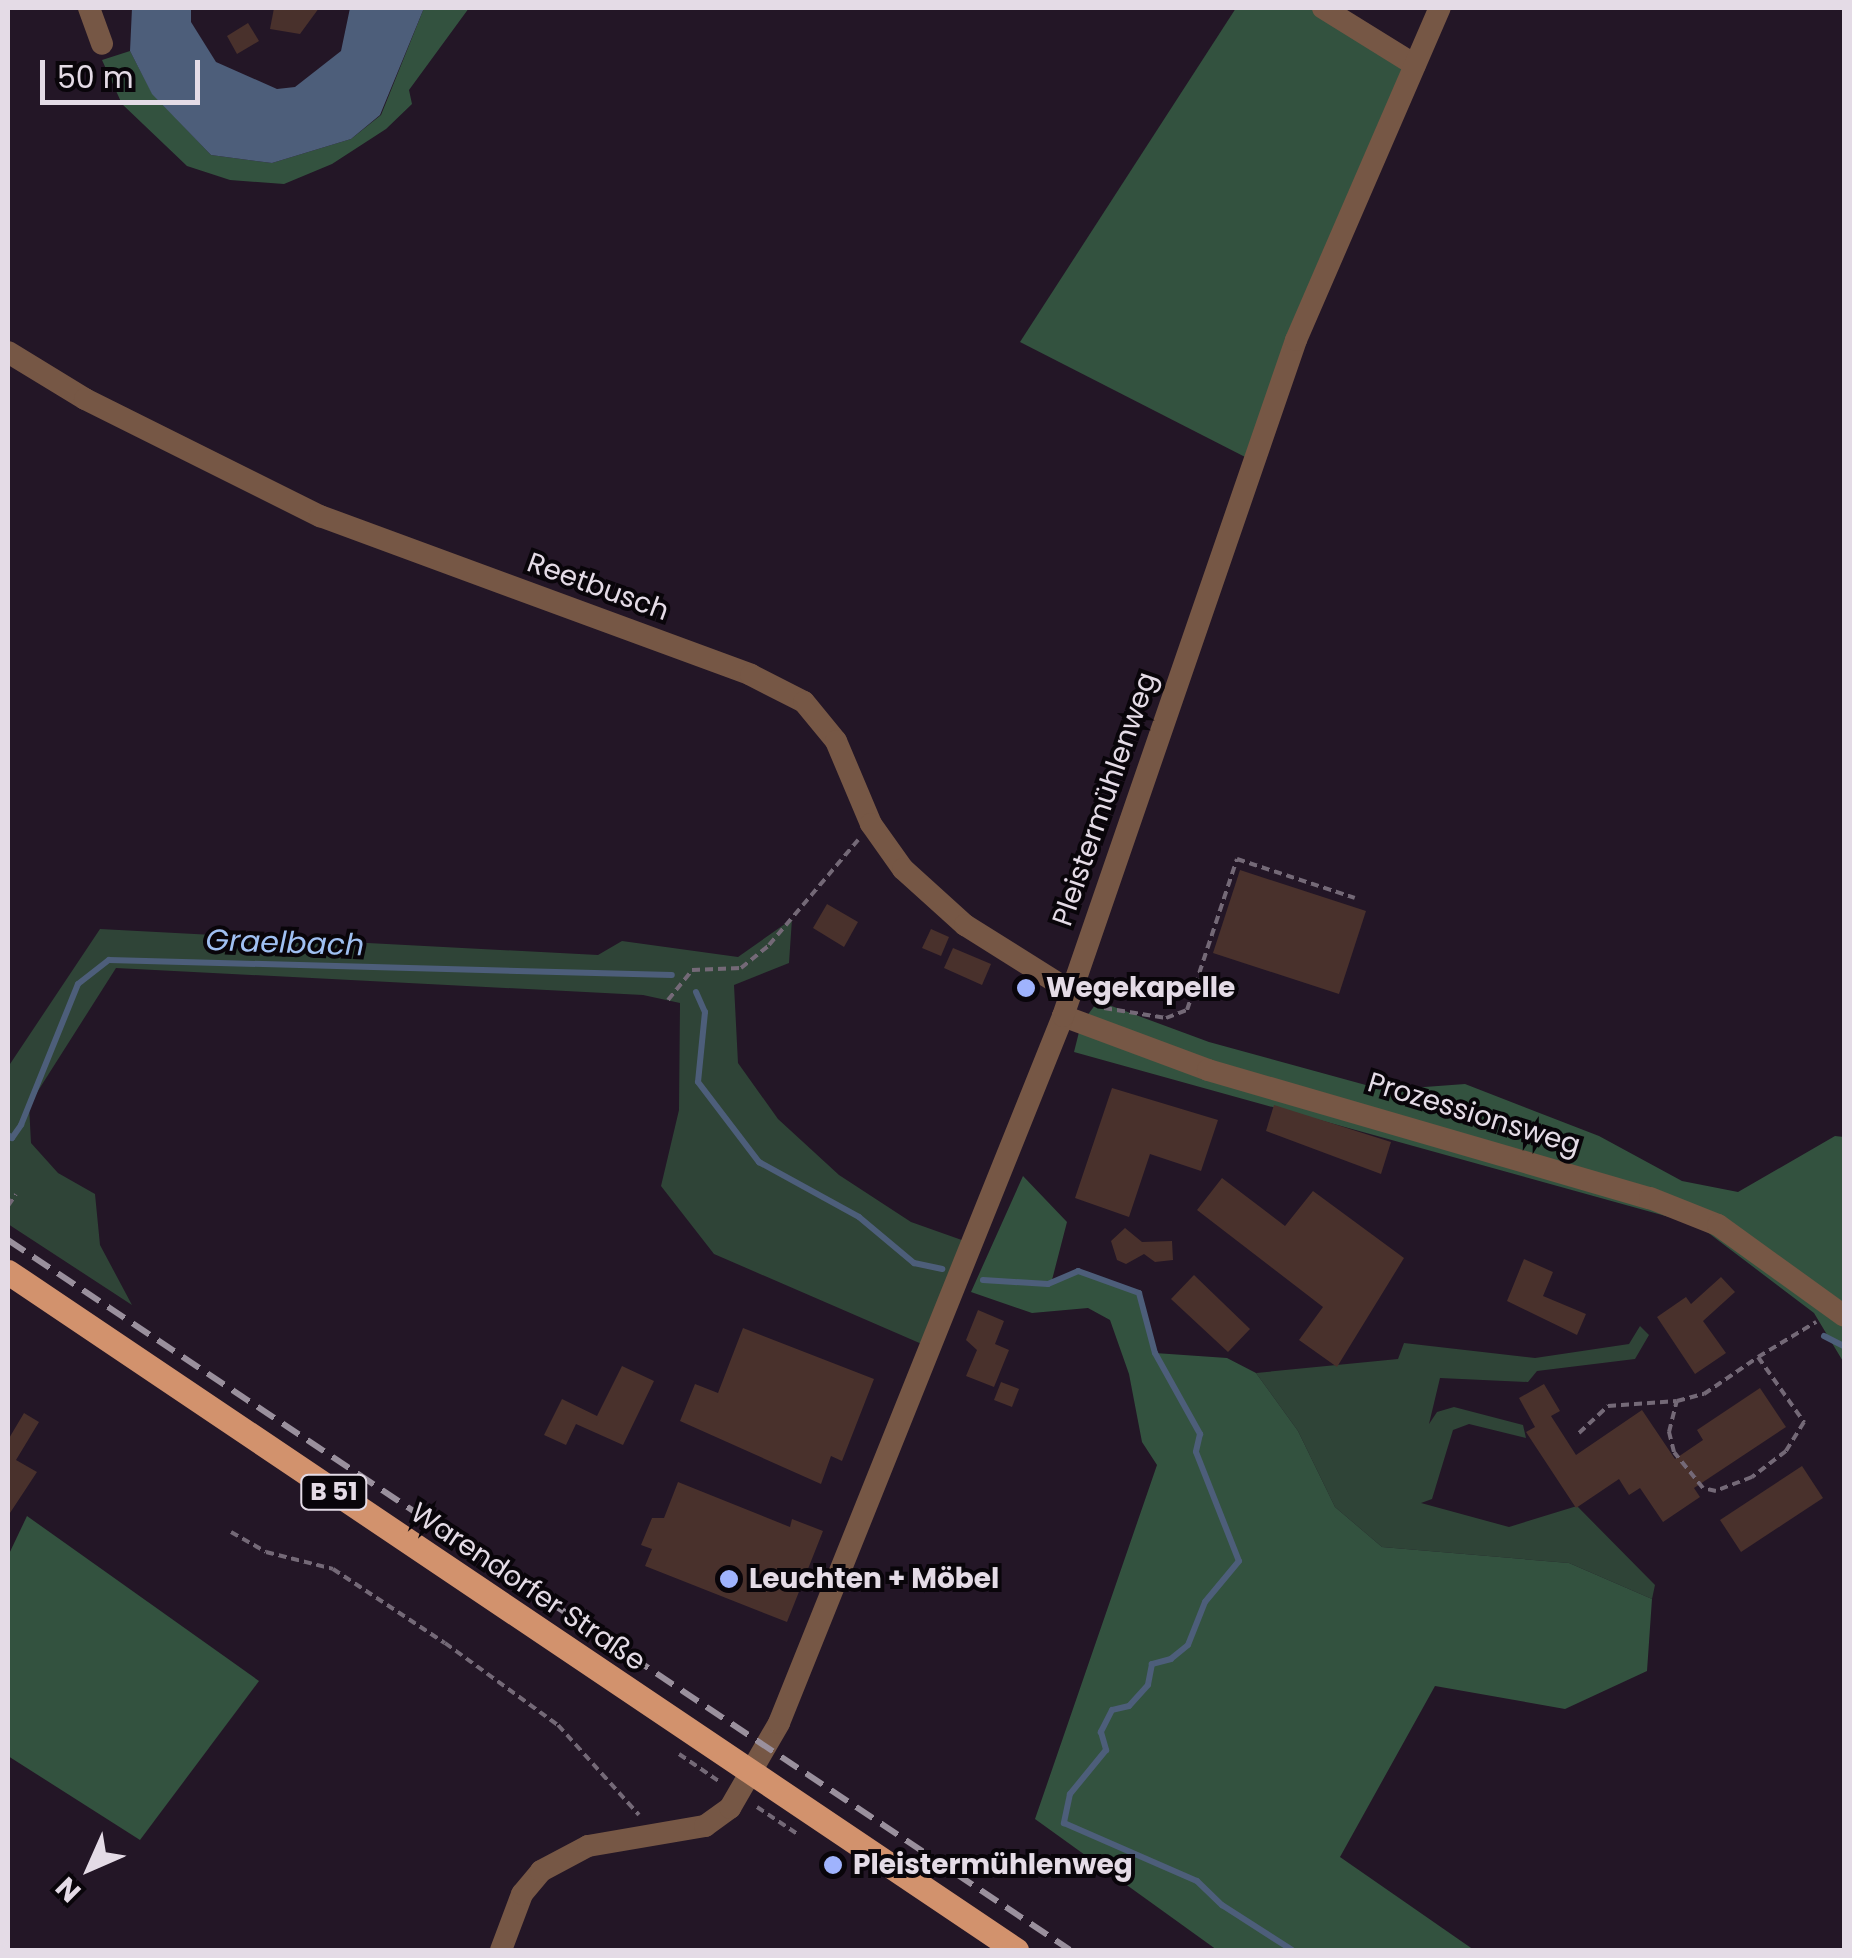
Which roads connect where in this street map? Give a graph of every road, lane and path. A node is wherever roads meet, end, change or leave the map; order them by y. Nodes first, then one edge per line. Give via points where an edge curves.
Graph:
1 (89, 8) edge
2 (1323, 8) edge
3 (1440, 8) edge
4 (102, 44) dead end
5 (1415, 65) junction
6 (8, 352) edge
7 (870, 824) junction
8 (1355, 898) dead end
9 (1072, 992) junction
10 (668, 1000) dead end
11 (1072, 1020) junction
12 (16, 1194) dead end
13 (8, 1206) edge
14 (8, 1272) edge
15 (1839, 1313) edge
16 (1758, 1357) junction
17 (1677, 1401) junction
18 (1578, 1433) dead end
19 (231, 1532) dead end
20 (752, 1774) junction
21 (622, 1791) dead end
22 (501, 1950) edge
23 (1016, 1950) edge

1 - 4 street
2 - 5 street
3 - 5 street, Pleistermühlenweg
5 - 9 street, Pleistermühlenweg via 1264,425
6 - 7 street, Reetbusch via 84,398 320,516 752,675 804,702 836,741
7 - 9 street, Reetbusch via 903,868 965,924
7 - 10 path via 769,945 742,968 692,970
8 - 11 path via 1237,860 1187,1010 1166,1018 1107,1006
9 - 11 street, Pleistermühlenweg
11 - 15 street, Prozessionsweg via 1208,1070 1650,1198 1718,1225
11 - 20 street, Pleistermühlenweg
12 - 13 path
14 - 20 main road, Warendorfer Straße / B 51
15 - 16 path
16 - 17 path via 1704,1394
16 - 17 path via 1804,1422 1786,1451 1752,1477 1716,1491 1703,1488 1674,1452 1670,1432
17 - 18 path via 1608,1406
19 - 21 path via 266,1552 333,1569 558,1725
20 - 22 street, Pleistermühlenweg via 730,1808 705,1826 588,1846 559,1858 522,1894
20 - 23 main road, Warendorfer Straße / B 51

